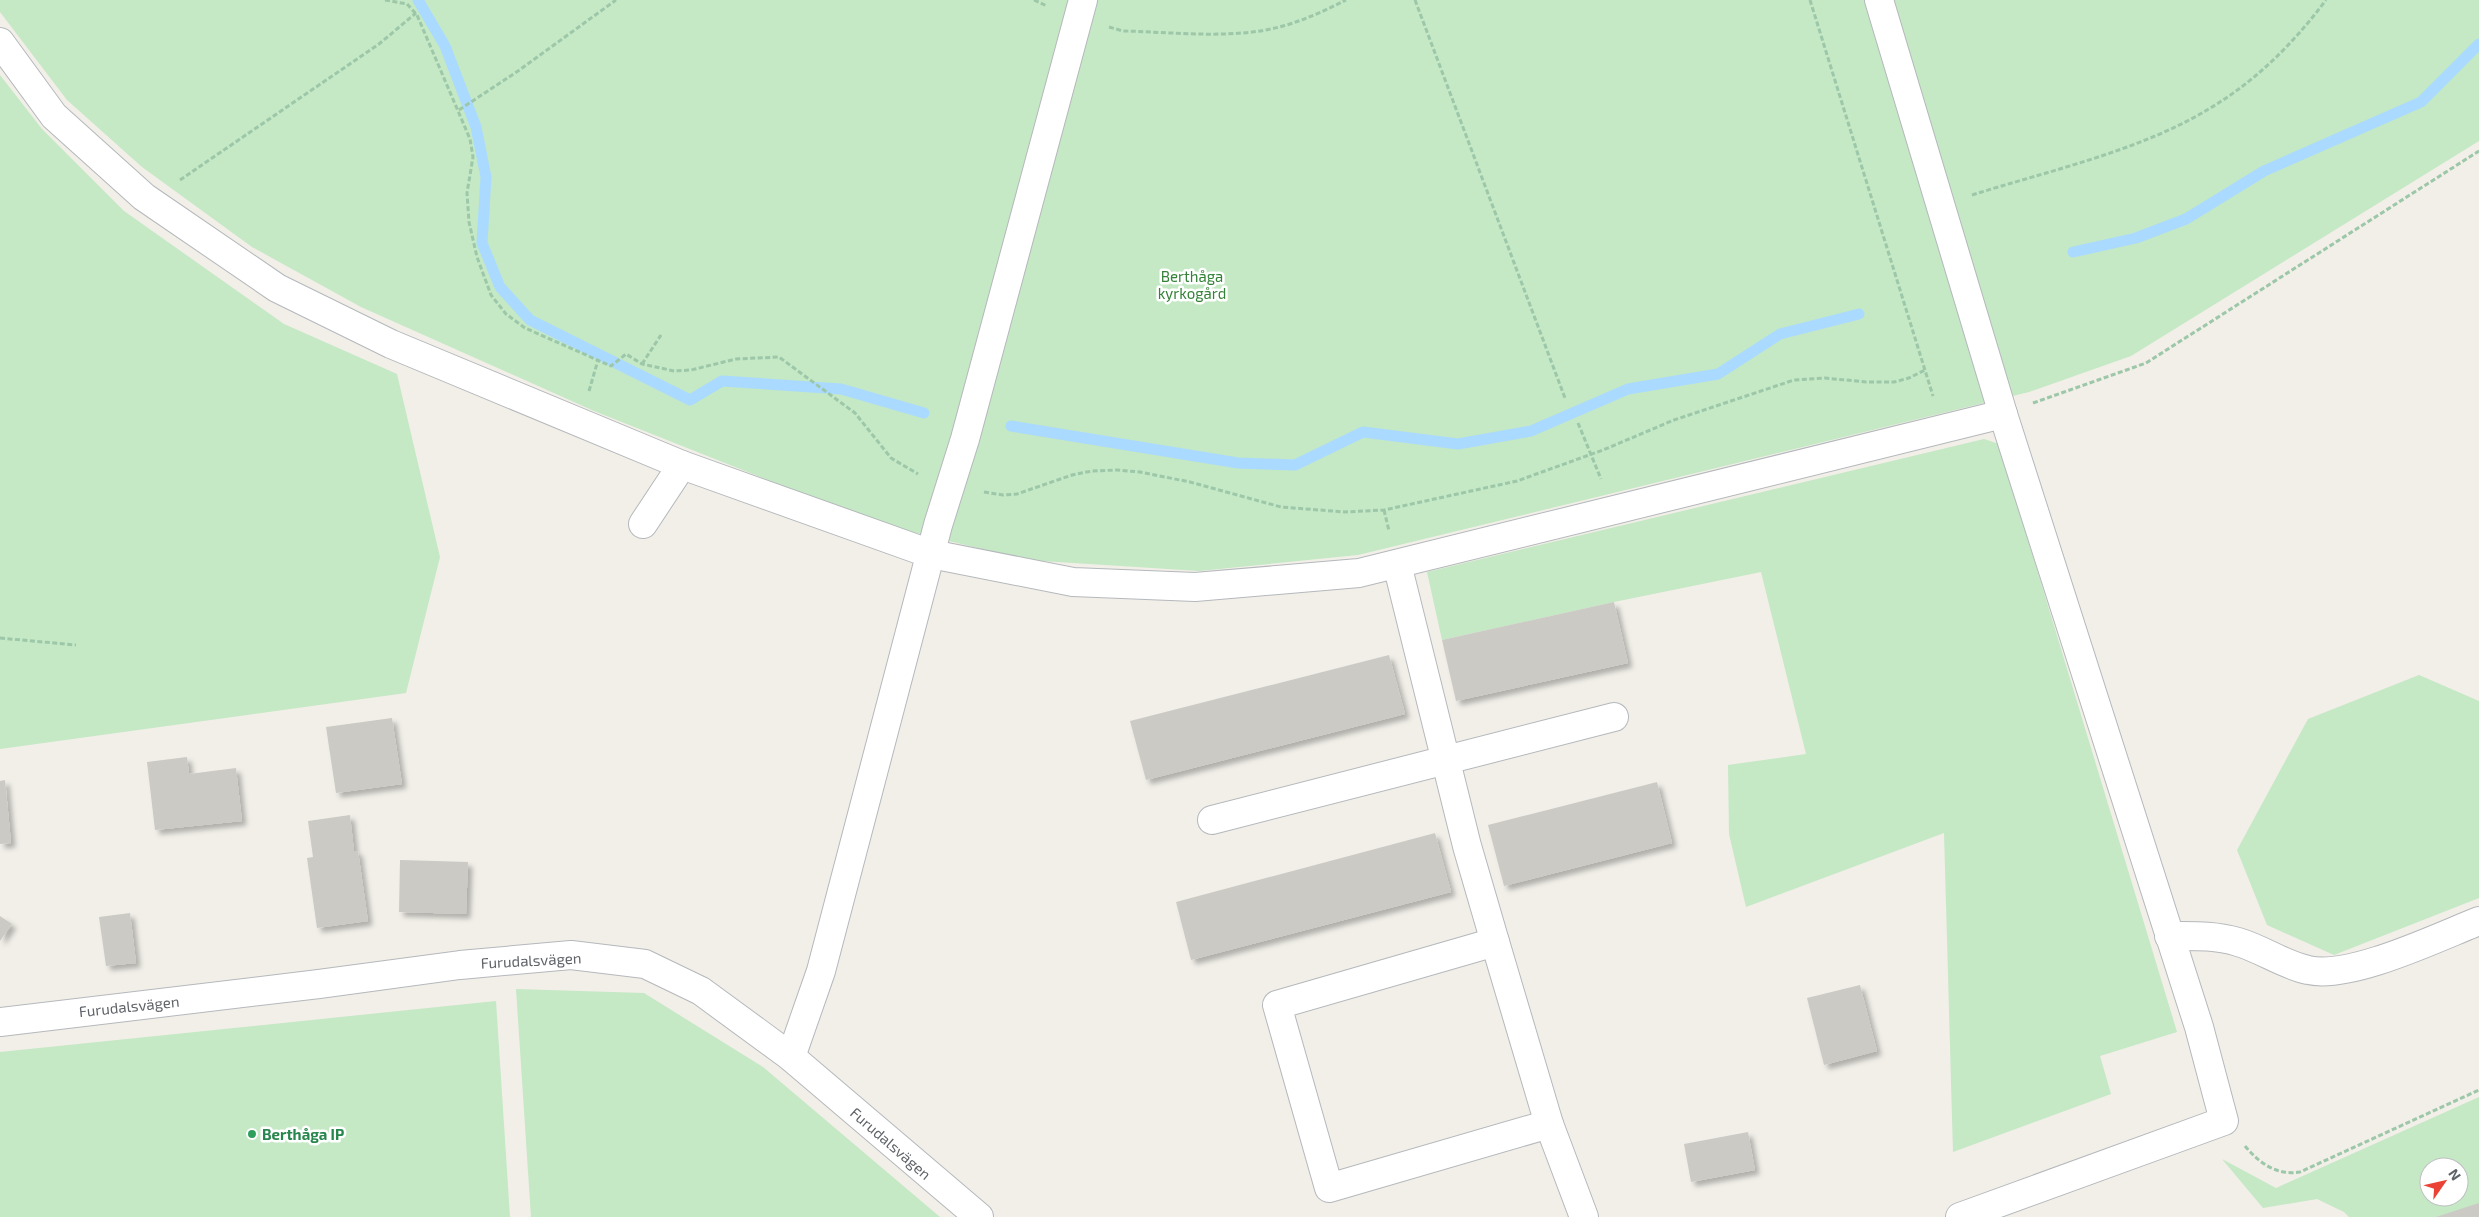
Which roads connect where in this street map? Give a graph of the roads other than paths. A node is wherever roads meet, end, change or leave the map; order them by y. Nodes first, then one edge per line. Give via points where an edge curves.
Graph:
1 (1879, 0) edge
2 (1080, 10) edge
3 (0, 42) edge
4 (2003, 414) junction
5 (682, 465) junction
6 (643, 524) dead end
7 (931, 554) junction
8 (1397, 564) junction
9 (1614, 717) dead end
10 (1446, 759) junction
11 (1212, 820) dead end
12 (2479, 921) edge
13 (2170, 936) junction
14 (1495, 942) junction
15 (0, 1022) edge
16 (791, 1057) junction
17 (1549, 1124) junction
18 (979, 1217) edge
19 (1584, 1217) edge
20 (1960, 1217) edge

1 - 4 street
2 - 7 street
3 - 5 street via 54,116 149,201 277,288 391,344
4 - 8 street
4 - 13 street
5 - 6 street
5 - 7 street
7 - 8 street via 1073,582 1195,587 1359,573
7 - 16 street via 821,972
8 - 10 street
9 - 10 street
10 - 11 street
10 - 14 street
12 - 13 street via 2373,963 2323,972 2308,970 2238,942 2211,936
13 - 20 street via 2224,1121
14 - 17 street
14 - 17 street via 1277,1006 1329,1188
15 - 16 street, Furudalsvägen via 460,965 571,955 645,964 701,990
16 - 18 street, Furudalsvägen
17 - 19 street

